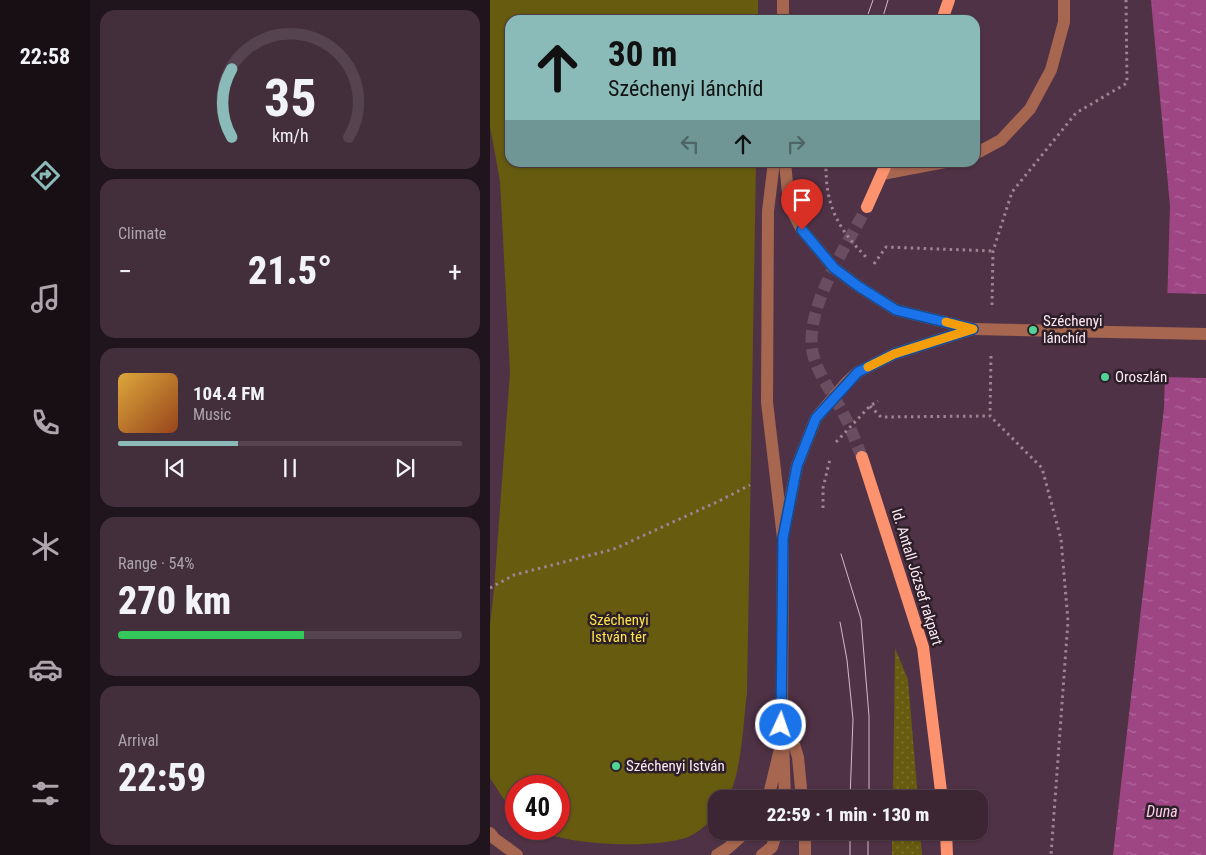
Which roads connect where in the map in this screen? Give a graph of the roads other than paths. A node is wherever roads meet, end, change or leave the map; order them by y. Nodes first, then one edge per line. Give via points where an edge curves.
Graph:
1 (783, 0) edge
2 (949, 0) edge
3 (1064, 0) edge
4 (783, 15) edge
5 (944, 15) edge
6 (980, 151) edge
7 (773, 167) edge
8 (785, 167) edge
9 (884, 168) edge
10 (867, 207) tunnel mouth
11 (973, 329) junction
12 (1206, 334) edge
13 (862, 457) tunnel mouth
14 (783, 538) junction
15 (782, 708) junction
16 (770, 790) edge
17 (785, 790) edge
18 (801, 790) edge
19 (941, 790) edge
20 (490, 833) edge
21 (737, 840) edge
22 (774, 840) edge
23 (805, 840) edge
24 (946, 840) edge
25 (517, 855) edge
26 (718, 855) edge
27 (762, 855) edge
28 (805, 855) edge
29 (947, 855) edge

1 - 4 street
2 - 5 main road
3 - 6 street via 1064,22 1052,70 1030,109 1001,140
7 - 14 street via 768,210 767,402
8 - 11 street via 789,205 802,230 834,268 896,310
9 - 10 main road
11 - 12 street, bridge
11 - 14 street via 894,354 858,372 847,382 816,418 797,466
13 - 19 main road, Id. Antall József rakpart via 923,647
14 - 15 street
15 - 16 street via 778,758
15 - 17 street
15 - 18 street via 798,757
20 - 25 street
21 - 26 street
22 - 27 street via 772,847
23 - 28 street
24 - 29 main road

